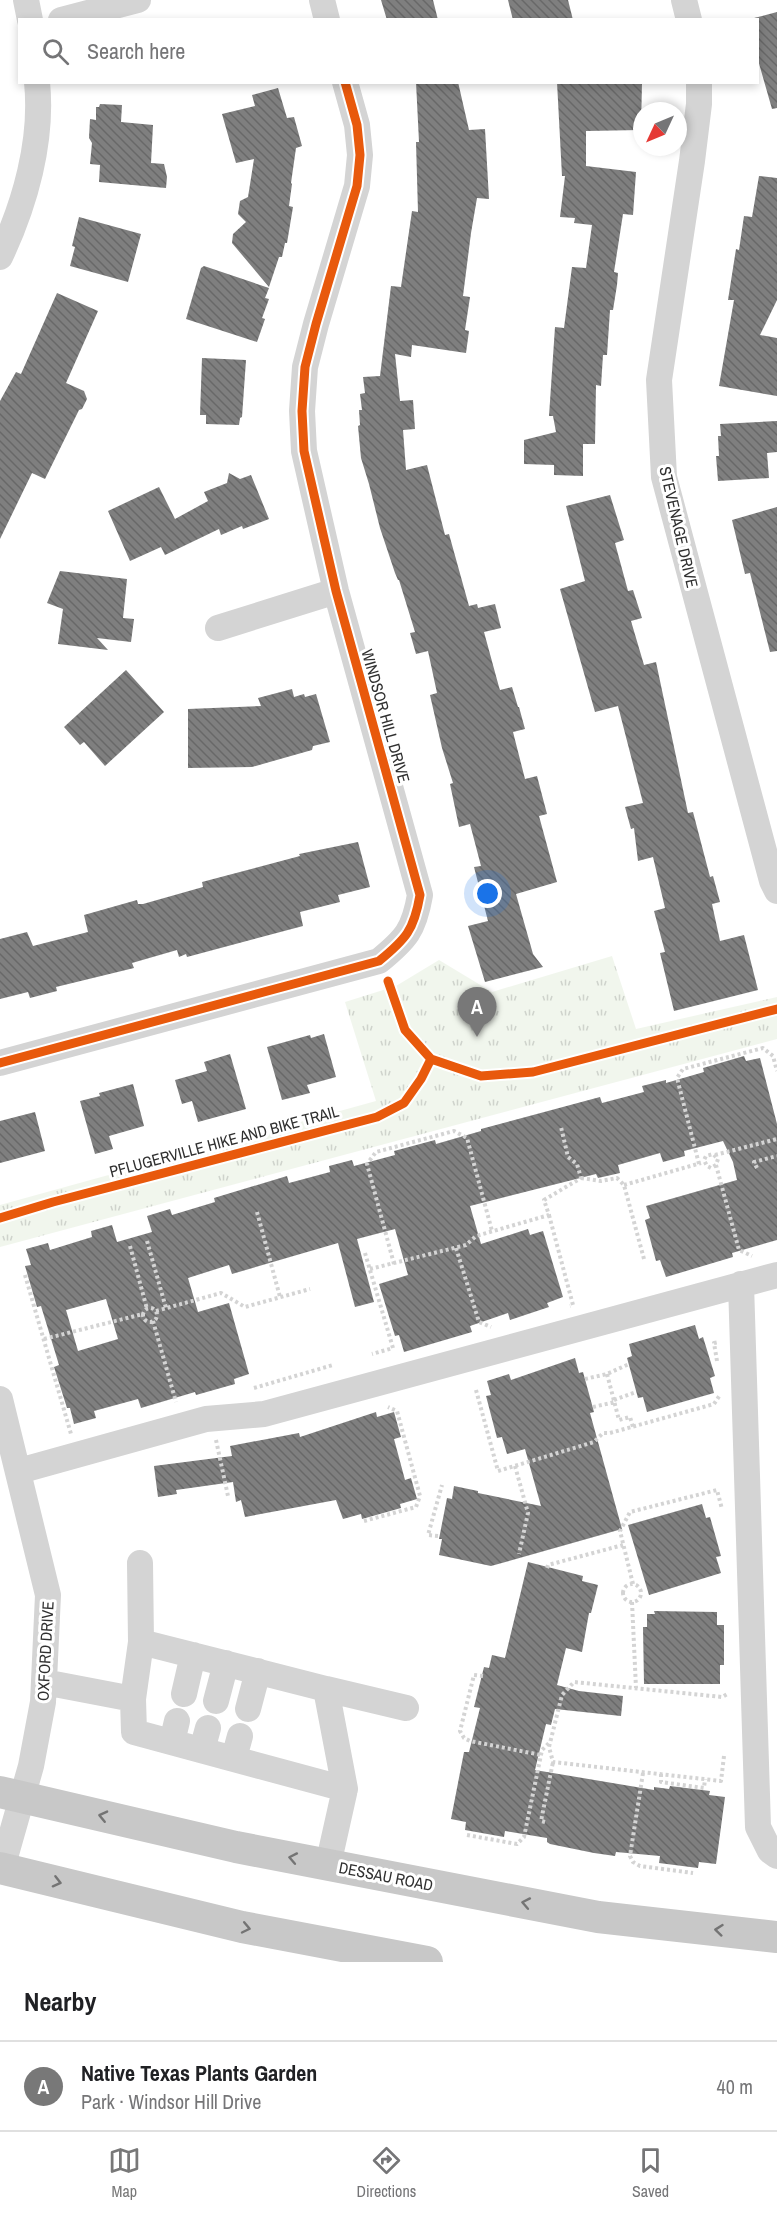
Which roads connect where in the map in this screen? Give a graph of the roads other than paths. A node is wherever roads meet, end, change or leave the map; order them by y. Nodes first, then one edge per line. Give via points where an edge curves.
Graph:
1 (26, 0) edge
2 (138, 0) edge
3 (322, 0) edge
4 (684, 0) edge
5 (30, 18) edge
6 (69, 18) edge
7 (326, 18) edge
8 (688, 18) edge
9 (37, 84) edge
10 (346, 84) edge
11 (699, 84) edge
12 (0, 257) edge
13 (336, 591) junction
14 (218, 628) dead end
15 (777, 891) edge
16 (0, 1064) edge
17 (777, 1275) edge
18 (741, 1284) junction
19 (0, 1399) edge
20 (19, 1471) junction
21 (140, 1563) dead end
22 (141, 1642) junction
23 (193, 1655) junction
24 (226, 1663) junction
25 (258, 1671) junction
26 (44, 1683) junction
27 (326, 1689) junction
28 (184, 1694) dead end
29 (133, 1699) junction
30 (216, 1701) dead end
31 (406, 1708) dead end
32 (248, 1709) dead end
33 (345, 1789) junction
34 (11, 1795) edge
35 (777, 1856) edge
36 (328, 1865) junction
37 (1, 1868) edge
38 (777, 1937) edge
39 (428, 1962) edge

1 - 5 street
2 - 6 street
3 - 7 street
4 - 8 street
9 - 12 street via 35,139 27,183 15,225
10 - 13 street, WINDSOR HILL DRIVE via 357,125 357,186 310,346 302,411 304,450
11 - 15 street, STEVENAGE DRIVE via 692,161 659,380 664,477
13 - 14 street
13 - 16 street, WINDSOR HILL DRIVE via 420,895 416,919 402,942 380,961
17 - 18 street
18 - 20 street via 264,1414 206,1419
18 - 35 street via 758,1827 770,1851
19 - 20 street, OXFORD DRIVE
20 - 26 street, OXFORD DRIVE via 48,1594
21 - 22 street
22 - 23 street
22 - 29 street
23 - 24 street
23 - 28 street
24 - 25 street
24 - 30 street
25 - 27 street
25 - 32 street
26 - 29 street
26 - 34 street, OXFORD DRIVE via 31,1766
27 - 31 street
27 - 33 street
29 - 33 street via 134,1732 175,1732 237,1747
33 - 36 street
36 -> 34 main road, DESSAU ROAD
34 - 37 street, OXFORD DRIVE
38 -> 36 main road, DESSAU ROAD via 598,1917
37 -> 39 main road via 242,1928

